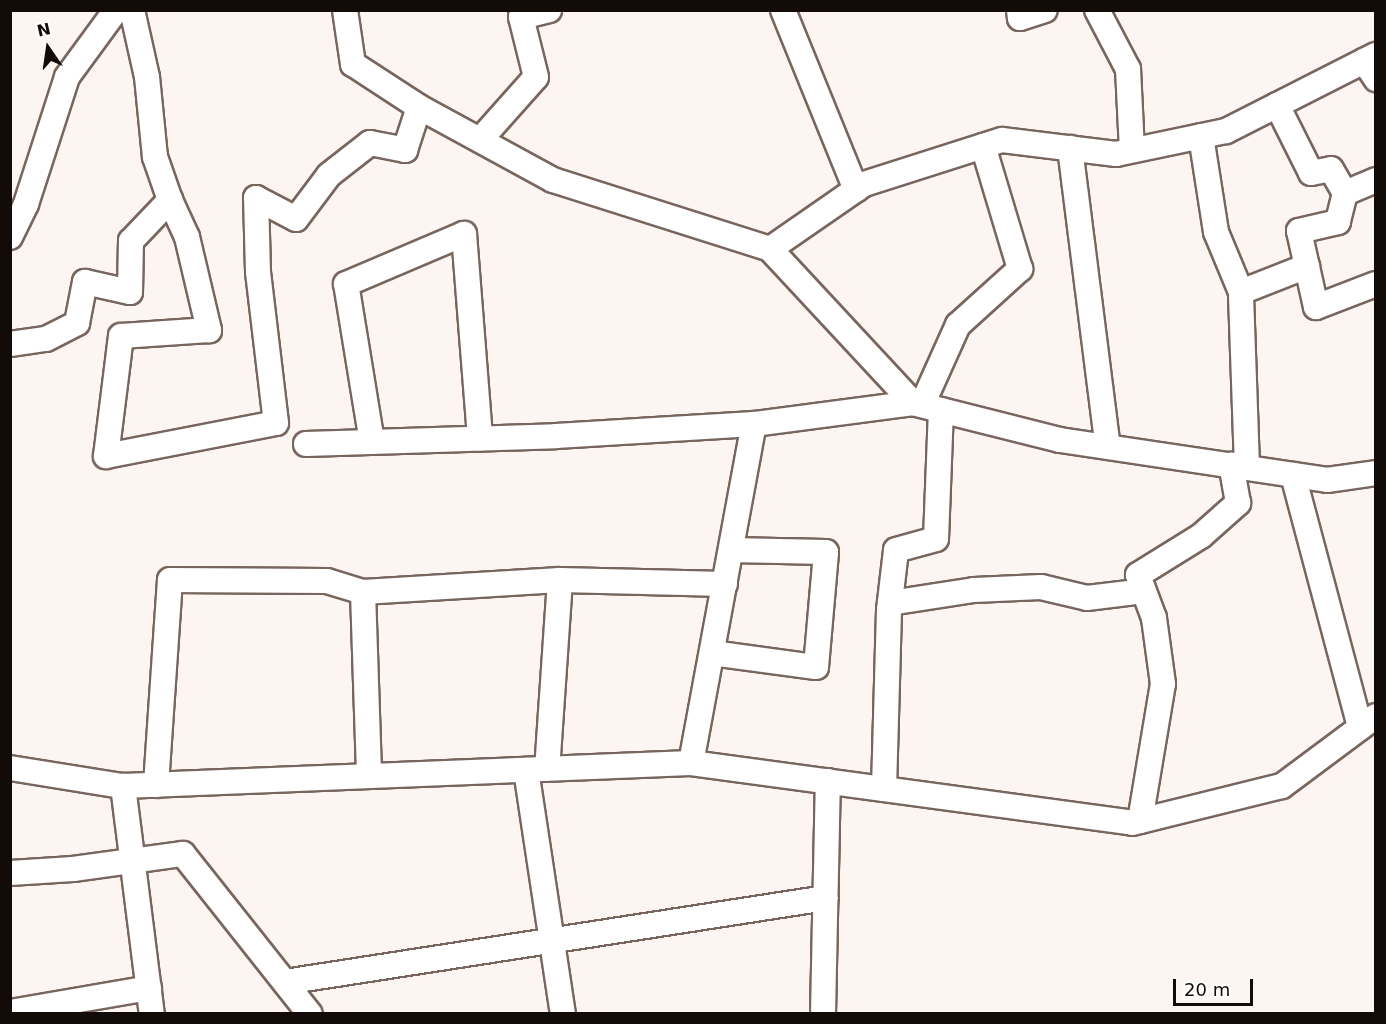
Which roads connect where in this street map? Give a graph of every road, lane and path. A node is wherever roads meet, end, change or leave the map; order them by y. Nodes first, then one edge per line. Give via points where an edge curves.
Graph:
1 (116, 10) edge
2 (132, 10) edge
3 (345, 10) edge
4 (549, 10) edge
5 (783, 10) edge
6 (1019, 10) edge
7 (1045, 10) edge
8 (1097, 10) edge
9 (1372, 65) edge
10 (1276, 105) junction
11 (419, 108) junction
12 (1201, 136) junction
13 (480, 140) junction
14 (983, 146) junction
15 (1070, 148) junction
16 (1132, 150) junction
17 (1376, 180) edge
18 (856, 190) junction
19 (1345, 193) junction
20 (170, 200) junction
21 (12, 239) edge
22 (770, 249) junction
23 (1307, 266) junction
24 (1376, 284) edge
25 (1241, 292) junction
26 (10, 344) edge
27 (925, 406) junction
28 (754, 424) junction
29 (480, 438) junction
30 (372, 442) junction
31 (306, 444) dead end
32 (1108, 447) junction
33 (1239, 466) junction
34 (1376, 473) edge
35 (1293, 475) junction
36 (731, 550) junction
37 (560, 580) junction
38 (725, 584) junction
39 (1144, 591) junction
40 (363, 592) junction
41 (890, 603) junction
42 (712, 653) junction
43 (1368, 721) edge
44 (691, 763) junction
45 (10, 768) edge
46 (536, 770) junction
47 (369, 776) junction
48 (828, 782) junction
49 (156, 785) junction
50 (123, 786) junction
51 (884, 789) junction
52 (1140, 821) junction
53 (132, 860) junction
54 (10, 873) edge
55 (825, 898) junction
56 (552, 941) junction
57 (285, 982) junction
58 (149, 988) junction
59 (10, 1012) edge
60 (152, 1014) edge
61 (310, 1014) edge
62 (563, 1014) edge
63 (823, 1014) edge

1 - 21 street via 67,77
2 - 20 street via 147,77 155,157
3 - 11 street via 353,64
4 - 13 street via 521,17 536,77
5 - 18 street
6 - 7 street via 1020,18
8 - 16 street via 1128,69
9 - 10 street
10 - 12 street via 1226,131
10 - 19 street via 1311,173 1331,169
11 - 13 street
11 - 20 street via 405,150 370,143 329,175 296,219 256,198 258,272 276,423 105,456 121,336 208,330 187,237
12 - 16 street
12 - 25 street via 1216,232
13 - 22 street via 553,180
14 - 15 street via 1002,140
14 - 18 street
14 - 27 street via 1020,269 958,325
15 - 16 street via 1116,154
15 - 32 street
17 - 19 street
18 - 22 street
19 - 23 street via 1338,222 1299,231
20 - 26 street via 131,241 130,292 85,282 77,323 46,339
22 - 27 street
23 - 24 street via 1316,307
23 - 25 street
25 - 33 street
27 - 28 street
27 - 32 street via 1060,440
27 - 41 street via 936,538 896,550
28 - 29 street
28 - 36 street
29 - 30 street
29 - 30 street via 464,234 346,284
30 - 31 street
32 - 33 street
33 - 35 street
33 - 39 street via 1238,503 1201,536 1138,575
34 - 35 street via 1327,480
35 - 43 street
36 - 38 street
36 - 42 street via 826,552 816,667
37 - 38 street
37 - 40 street
37 - 46 street
38 - 42 street
39 - 41 street via 1087,598 1030,588 974,590
39 - 52 street via 1154,618 1163,684
40 - 47 street
40 - 49 street via 327,581 170,580
41 - 51 street
42 - 44 street
43 - 52 street via 1282,786
44 - 46 street
44 - 48 street
45 - 50 street
46 - 47 street
46 - 56 street
47 - 49 street
48 - 51 street
48 - 55 street
49 - 50 street
50 - 53 street
51 - 52 street
53 - 54 street
53 - 57 street via 183,854
53 - 58 street
55 - 56 street
55 - 63 street
56 - 57 street
56 - 62 street
57 - 61 street
58 - 59 street
58 - 60 street

